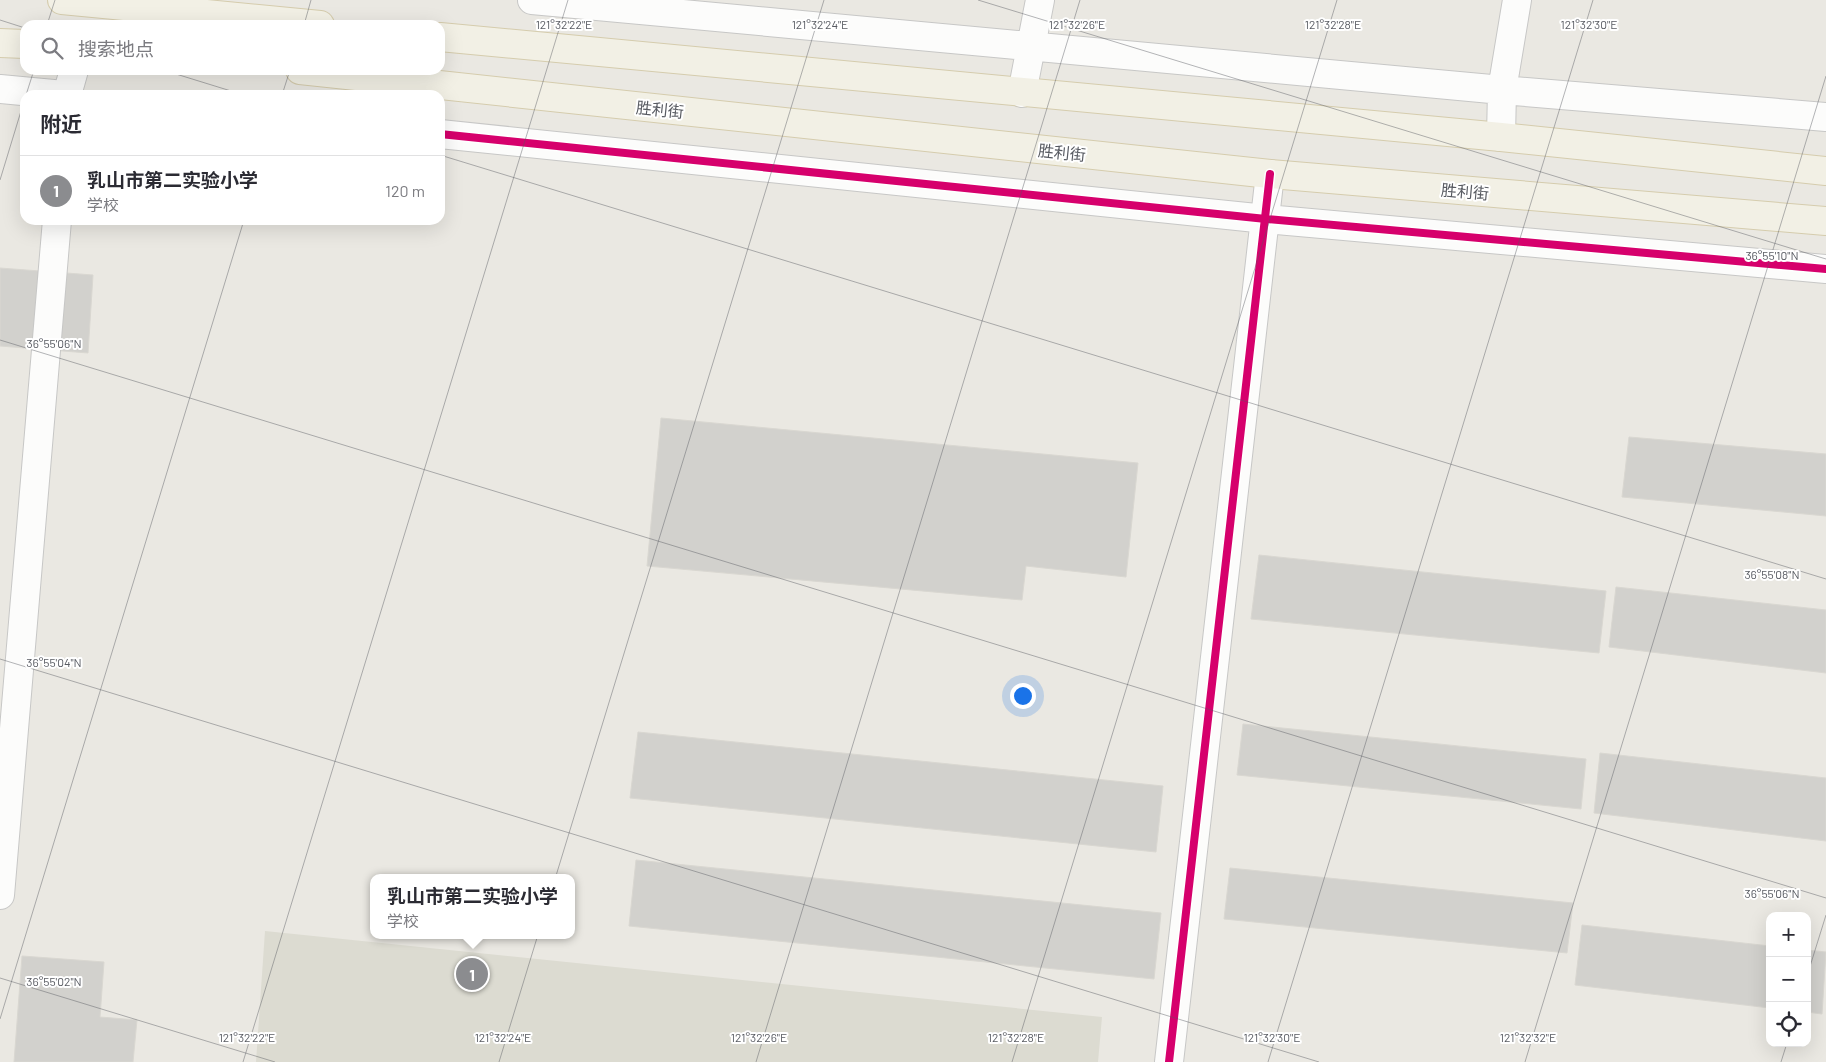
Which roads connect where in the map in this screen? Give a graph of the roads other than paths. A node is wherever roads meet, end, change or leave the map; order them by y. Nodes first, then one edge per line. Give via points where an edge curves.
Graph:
1 (62, 0) edge
2 (532, 0) edge
3 (1040, 0) edge
4 (1517, 0) edge
5 (268, 20) edge
6 (445, 37) edge
7 (0, 43) edge
8 (20, 44) edge
9 (1030, 46) junction
10 (73, 75) edge
11 (347, 75) edge
12 (0, 88) edge
13 (20, 90) edge
14 (68, 90) edge
15 (1502, 90) junction
16 (1022, 93) junction
17 (1826, 117) edge
18 (445, 135) edge
19 (1501, 137) junction
20 (1826, 172) edge
21 (1270, 174) junction
22 (1266, 219) junction
23 (1826, 221) edge
24 (57, 225) edge
25 (1826, 268) edge
26 (0, 895) edge
27 (1169, 1062) edge

1 - 5 main road
2 - 9 street
3 - 9 street
4 - 15 street
6 - 16 main road
7 - 8 main road
9 - 15 street
9 - 16 street
10 - 14 street
11 - 21 main road, 胜利街
12 - 13 street
15 - 17 street
15 - 19 street
16 - 19 main road
18 - 22 street
19 - 20 main road
21 - 22 street
21 - 23 main road, 胜利街
22 - 25 street
22 - 27 street
24 - 26 street

